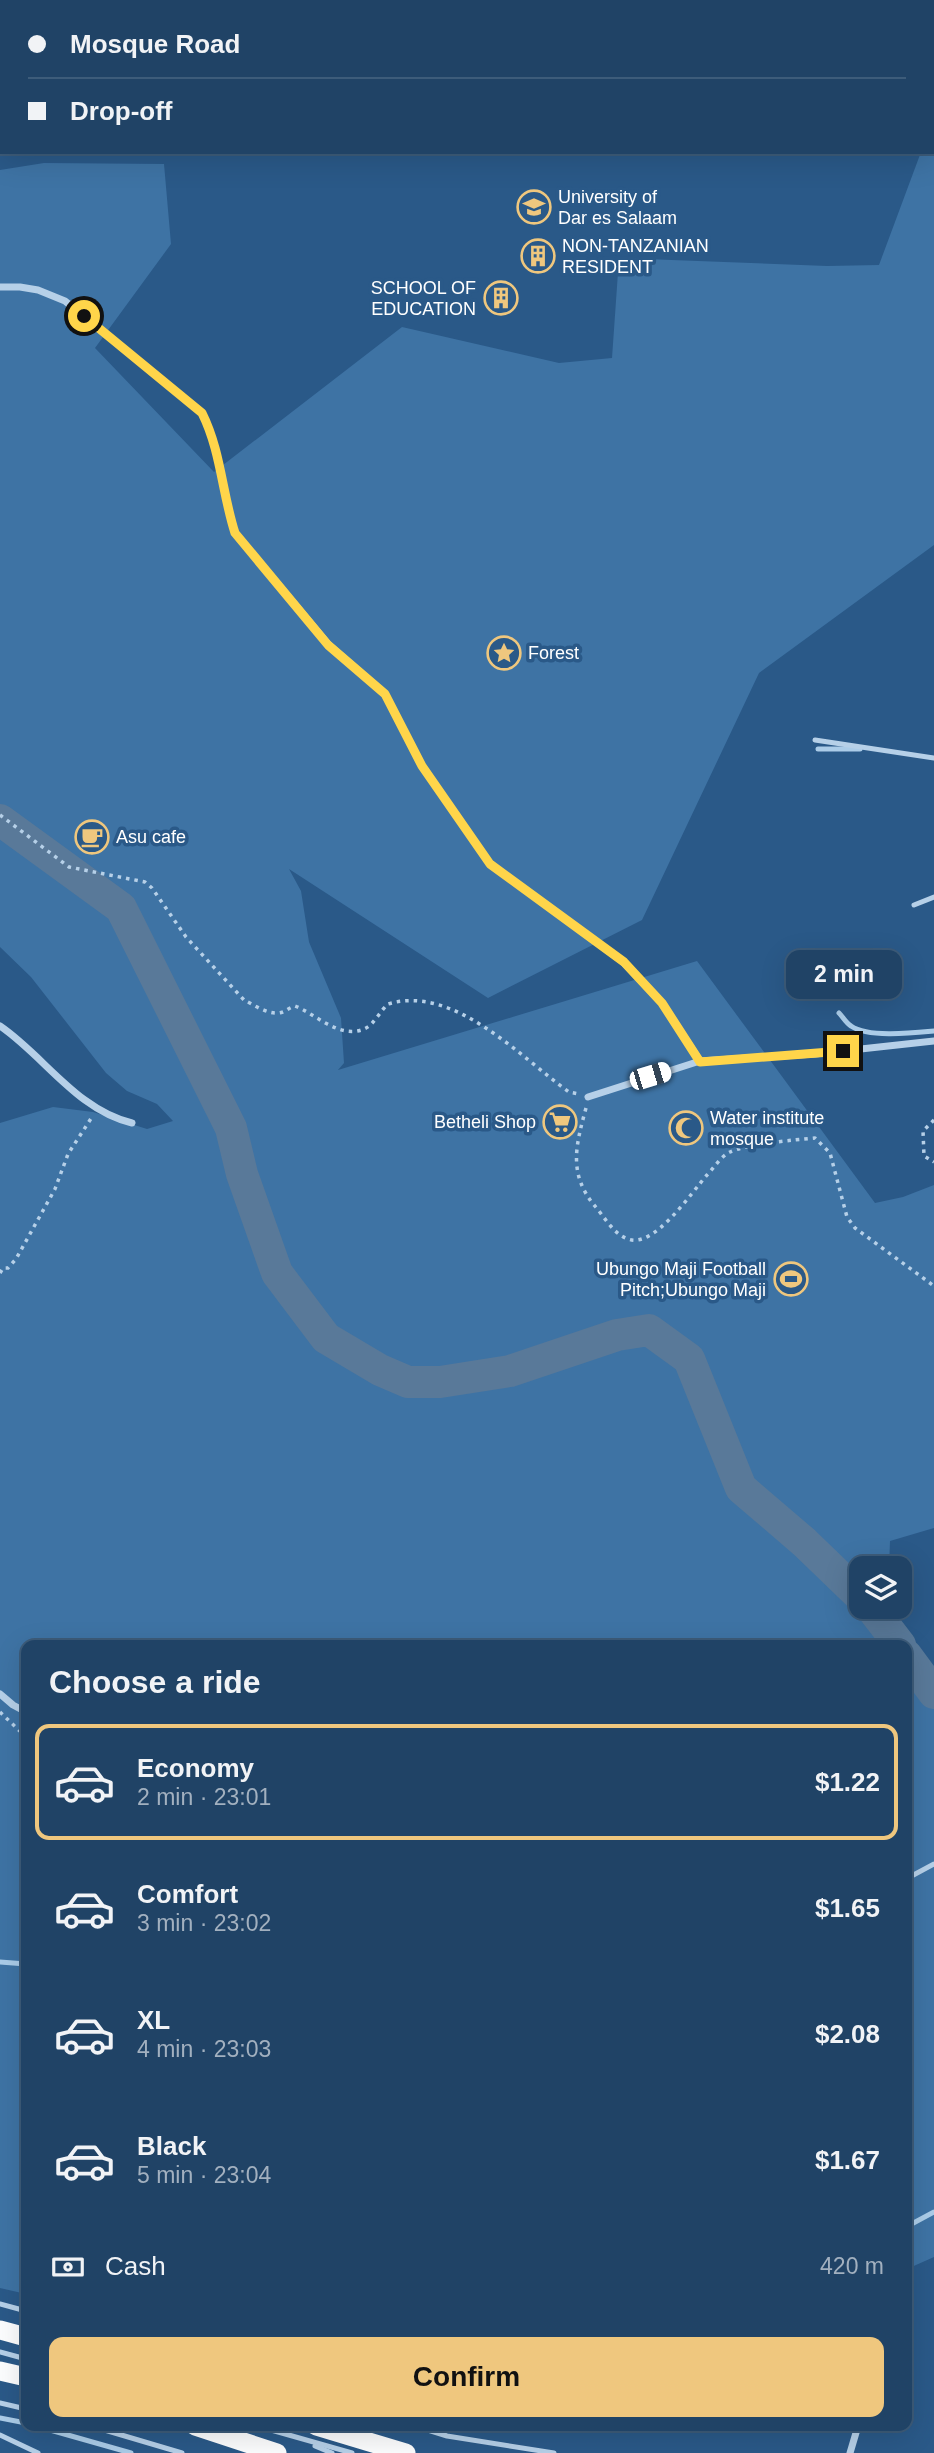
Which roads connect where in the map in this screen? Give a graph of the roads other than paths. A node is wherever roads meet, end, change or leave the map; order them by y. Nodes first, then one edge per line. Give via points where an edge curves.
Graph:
1 (0, 288) edge
2 (815, 740) dead end
3 (934, 758) edge
4 (934, 897) edge
5 (914, 905) dead end
6 (0, 1026) edge
7 (934, 1041) edge
8 (700, 1062) junction
9 (589, 1097) road end
10 (132, 1123) dead end
11 (0, 1694) edge
12 (21, 1709) edge
13 (934, 1864) edge
14 (912, 1876) edge
15 (0, 2305) edge
16 (21, 2310) edge
17 (0, 2330) edge
18 (21, 2336) edge
19 (0, 2353) edge
20 (21, 2358) edge
21 (0, 2371) edge
22 (21, 2376) edge
23 (0, 2403) edge
24 (21, 2408) edge
25 (108, 2431) edge
26 (210, 2431) edge
27 (275, 2431) edge
28 (333, 2431) edge
29 (431, 2431) edge
30 (857, 2431) edge
31 (0, 2435) edge
32 (296, 2437) junction
33 (38, 2453) edge
34 (182, 2453) edge
35 (277, 2453) edge
36 (332, 2453) edge
37 (352, 2453) edge
38 (406, 2453) edge
39 (554, 2453) edge
40 (850, 2453) edge

1 - 8 street via 38,290 65,301 202,413 213,434 235,533 328,645 385,694 422,766 490,864 624,962 662,1003
2 - 3 lane
4 - 5 lane
6 - 10 street via 95,1108
7 - 8 street
8 - 9 street
11 - 12 street
13 - 14 lane
15 - 16 lane
17 - 18 highway
19 - 20 lane
21 - 22 highway
23 - 24 lane
25 - 34 lane
26 - 35 highway
27 - 32 lane
28 - 38 highway
29 - 39 lane
30 - 40 street
31 - 33 lane
32 - 36 lane
32 - 37 lane

